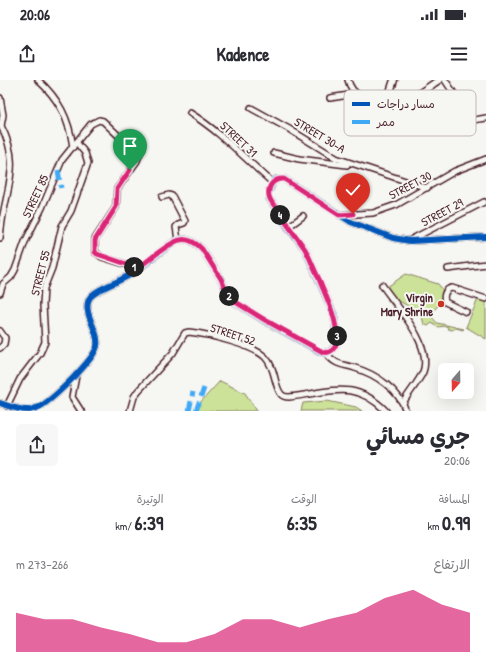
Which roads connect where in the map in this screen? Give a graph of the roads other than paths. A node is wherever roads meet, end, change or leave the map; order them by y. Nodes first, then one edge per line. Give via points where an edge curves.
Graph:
1 (38, 80) edge
2 (348, 80) edge
3 (394, 80) edge
4 (438, 80) edge
5 (445, 80) edge
6 (352, 90) edge
7 (390, 90) edge
8 (423, 90) edge
9 (452, 90) edge
10 (344, 96) edge
11 (0, 98) edge
12 (330, 98) dead end
13 (251, 108) dead end
14 (190, 113) dead end
15 (486, 118) edge
16 (476, 119) edge
17 (1, 125) edge
18 (75, 145) junction
19 (274, 153) dead end
20 (486, 159) edge
21 (360, 167) junction
22 (272, 182) junction
23 (427, 188) junction
24 (162, 197) dead end
25 (484, 202) dead end
26 (339, 215) junction
27 (303, 216) dead end
28 (288, 227) junction
29 (0, 238) edge
30 (486, 238) edge
31 (178, 240) junction
32 (410, 241) junction
33 (486, 264) edge
34 (138, 268) junction
35 (448, 269) dead end
36 (382, 285) dead end
37 (0, 293) edge
38 (486, 299) edge
39 (466, 312) dead end
40 (0, 331) edge
41 (0, 348) edge
42 (326, 353) junction
43 (78, 374) junction
44 (0, 403) edge
45 (403, 403) junction
46 (7, 406) junction
47 (81, 411) edge
48 (130, 411) edge
49 (386, 411) edge
50 (406, 411) edge

1 - 18 street via 59,104
2 - 6 street
3 - 7 street
4 - 8 street
5 - 9 street
10 - 12 street
11 - 17 street via 3,115
13 - 21 street, STREET 30-A via 336,158
14 - 22 street, STREET 31 via 225,138
15 - 16 street
17 - 29 street via 10,149 12,167
18 - 34 street, STREET 85 via 94,122 99,120 122,139 136,142 140,146 137,161 117,189 116,207 95,240 95,252 102,257
18 - 37 street, STREET 85 via 62,160 15,270 3,284
18 - 46 street, STREET 55 via 85,153 88,163 71,211 62,226 52,268 44,288 45,342 40,353 20,379
19 - 21 street
20 - 23 street, STREET 30 via 455,171
21 - 23 street, STREET 30-A
22 - 26 street via 284,179
22 - 28 street via 269,198
23 - 26 street, STREET 30 via 383,210
24 - 31 street via 172,196 185,221 176,227
25 - 32 street, STREET 29
26 - 32 street via 384,235
27 - 28 street
28 - 42 street via 305,249 334,315 336,344
30 - 32 street
31 - 34 street
31 - 42 street via 190,240 202,249 234,301
33 - 35 street
34 - 43 street via 89,299 87,306 97,345 94,354
36 - 45 street via 413,329 425,355 422,373
38 - 39 street via 448,289 444,299 446,302
40 - 41 street via 5,338
42 - 45 street via 331,360 342,366 356,368 385,384
43 - 46 street via 38,407 25,410
43 - 47 street via 72,396
44 - 46 street
45 - 50 street
48 - 49 street, STREET 52 via 138,391 173,353 185,333 189,332 219,338 260,353 272,368 280,393 284,397 348,390 370,397

